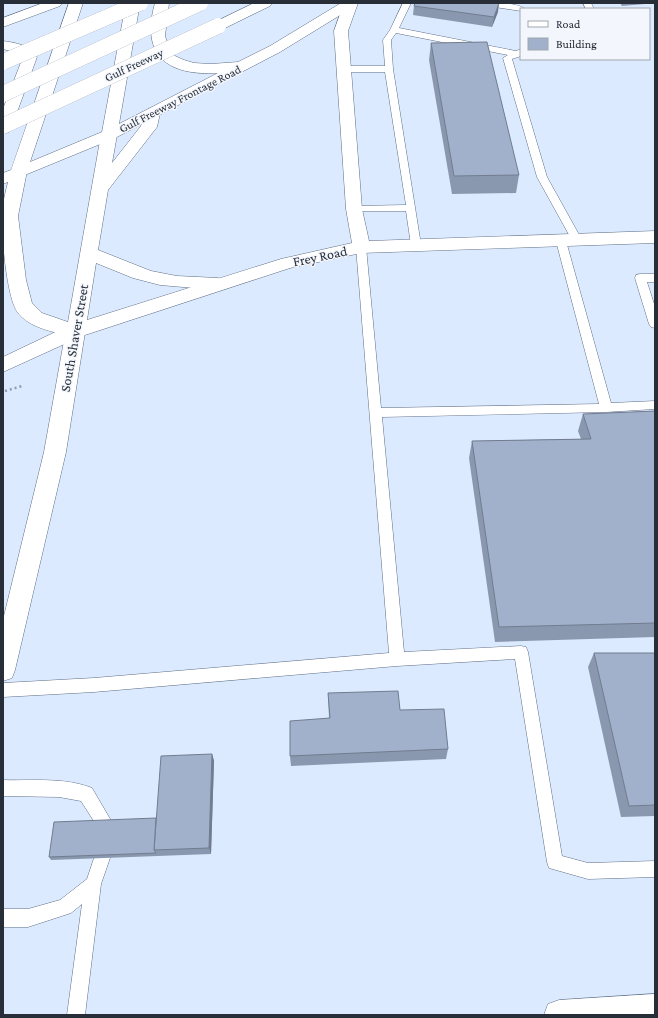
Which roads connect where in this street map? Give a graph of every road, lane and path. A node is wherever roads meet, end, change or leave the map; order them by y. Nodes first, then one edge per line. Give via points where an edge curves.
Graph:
1 (20, 3) edge
2 (54, 3) edge
3 (76, 3) edge
4 (133, 3) edge
5 (140, 3) edge
6 (162, 3) edge
7 (200, 3) edge
8 (265, 3) edge
9 (350, 3) edge
10 (407, 3) edge
11 (480, 3) edge
12 (520, 9) edge
13 (3, 12) edge
14 (3, 23) edge
15 (394, 30) junction
16 (3, 45) edge
17 (520, 53) edge
18 (3, 62) edge
19 (247, 64) junction
20 (389, 69) junction
21 (343, 70) junction
22 (3, 94) edge
23 (152, 113) junction
24 (3, 127) edge
25 (109, 135) junction
26 (19, 171) junction
27 (3, 179) edge
28 (99, 190) junction
29 (411, 208) junction
30 (354, 209) junction
31 (10, 215) junction
32 (655, 237) edge
33 (569, 240) junction
34 (416, 245) junction
35 (3, 247) edge
36 (361, 247) junction
37 (88, 253) junction
38 (655, 278) edge
39 (218, 284) junction
40 (655, 324) edge
41 (75, 331) junction
42 (3, 365) edge
43 (22, 386) dead end
44 (5, 391) dead end
45 (655, 405) edge
46 (606, 408) junction
47 (376, 413) junction
48 (397, 659) junction
49 (3, 670) edge
50 (3, 690) edge
51 (3, 788) edge
52 (655, 869) edge
53 (93, 884) junction
54 (3, 918) edge
55 (655, 1009) edge
56 (76, 1015) edge
57 (559, 1015) edge

1 - 13 main road
2 - 14 main road
3 - 26 main road
4 - 25 main road, South Shaver Street
5 - 18 main road, bridge
6 - 19 main road via 158,40 170,60 186,66 221,69
7 - 22 main road, bridge
8 - 24 main road, Gulf Freeway, bridge
9 - 19 main road, Gulf Freeway Frontage Road
9 - 21 main road via 341,31
10 - 15 lane
11 - 12 lane
15 - 17 lane
15 - 20 lane via 388,40
16 - 24 main road via 24,50 30,57
17 - 33 lane via 507,58 542,177
19 - 23 main road, Gulf Freeway Frontage Road
20 - 21 lane
20 - 29 lane
21 - 30 main road
23 - 25 main road, Gulf Freeway Frontage Road
23 - 28 main road via 149,127
25 - 26 main road, Gulf Freeway Frontage Road
25 - 28 main road, South Shaver Street
26 - 27 main road, Gulf Freeway Frontage Road
26 - 31 main road
28 - 37 main road, South Shaver Street
29 - 30 lane
29 - 34 lane
30 - 36 main road
31 - 35 main road
31 - 41 main road via 17,276 24,308 44,323
32 - 33 main road, Frey Road
33 - 34 main road, Frey Road
33 - 46 lane
34 - 36 main road, Frey Road
36 - 39 main road, Frey Road via 287,263
36 - 47 lane
37 - 39 main road via 143,276 170,281
37 - 41 main road, South Shaver Street
38 - 40 lane via 640,278
39 - 41 main road, Frey Road
41 - 42 main road, Frey Road
41 - 49 main road, South Shaver Street via 55,452
43 - 44 path
45 - 46 lane
46 - 47 lane
47 - 48 lane
48 - 50 lane
48 - 52 lane via 521,652 555,862 588,871
51 - 53 lane via 59,789 86,794 105,824 102,858
53 - 54 lane via 65,907 28,918
53 - 56 lane
55 - 57 main road

